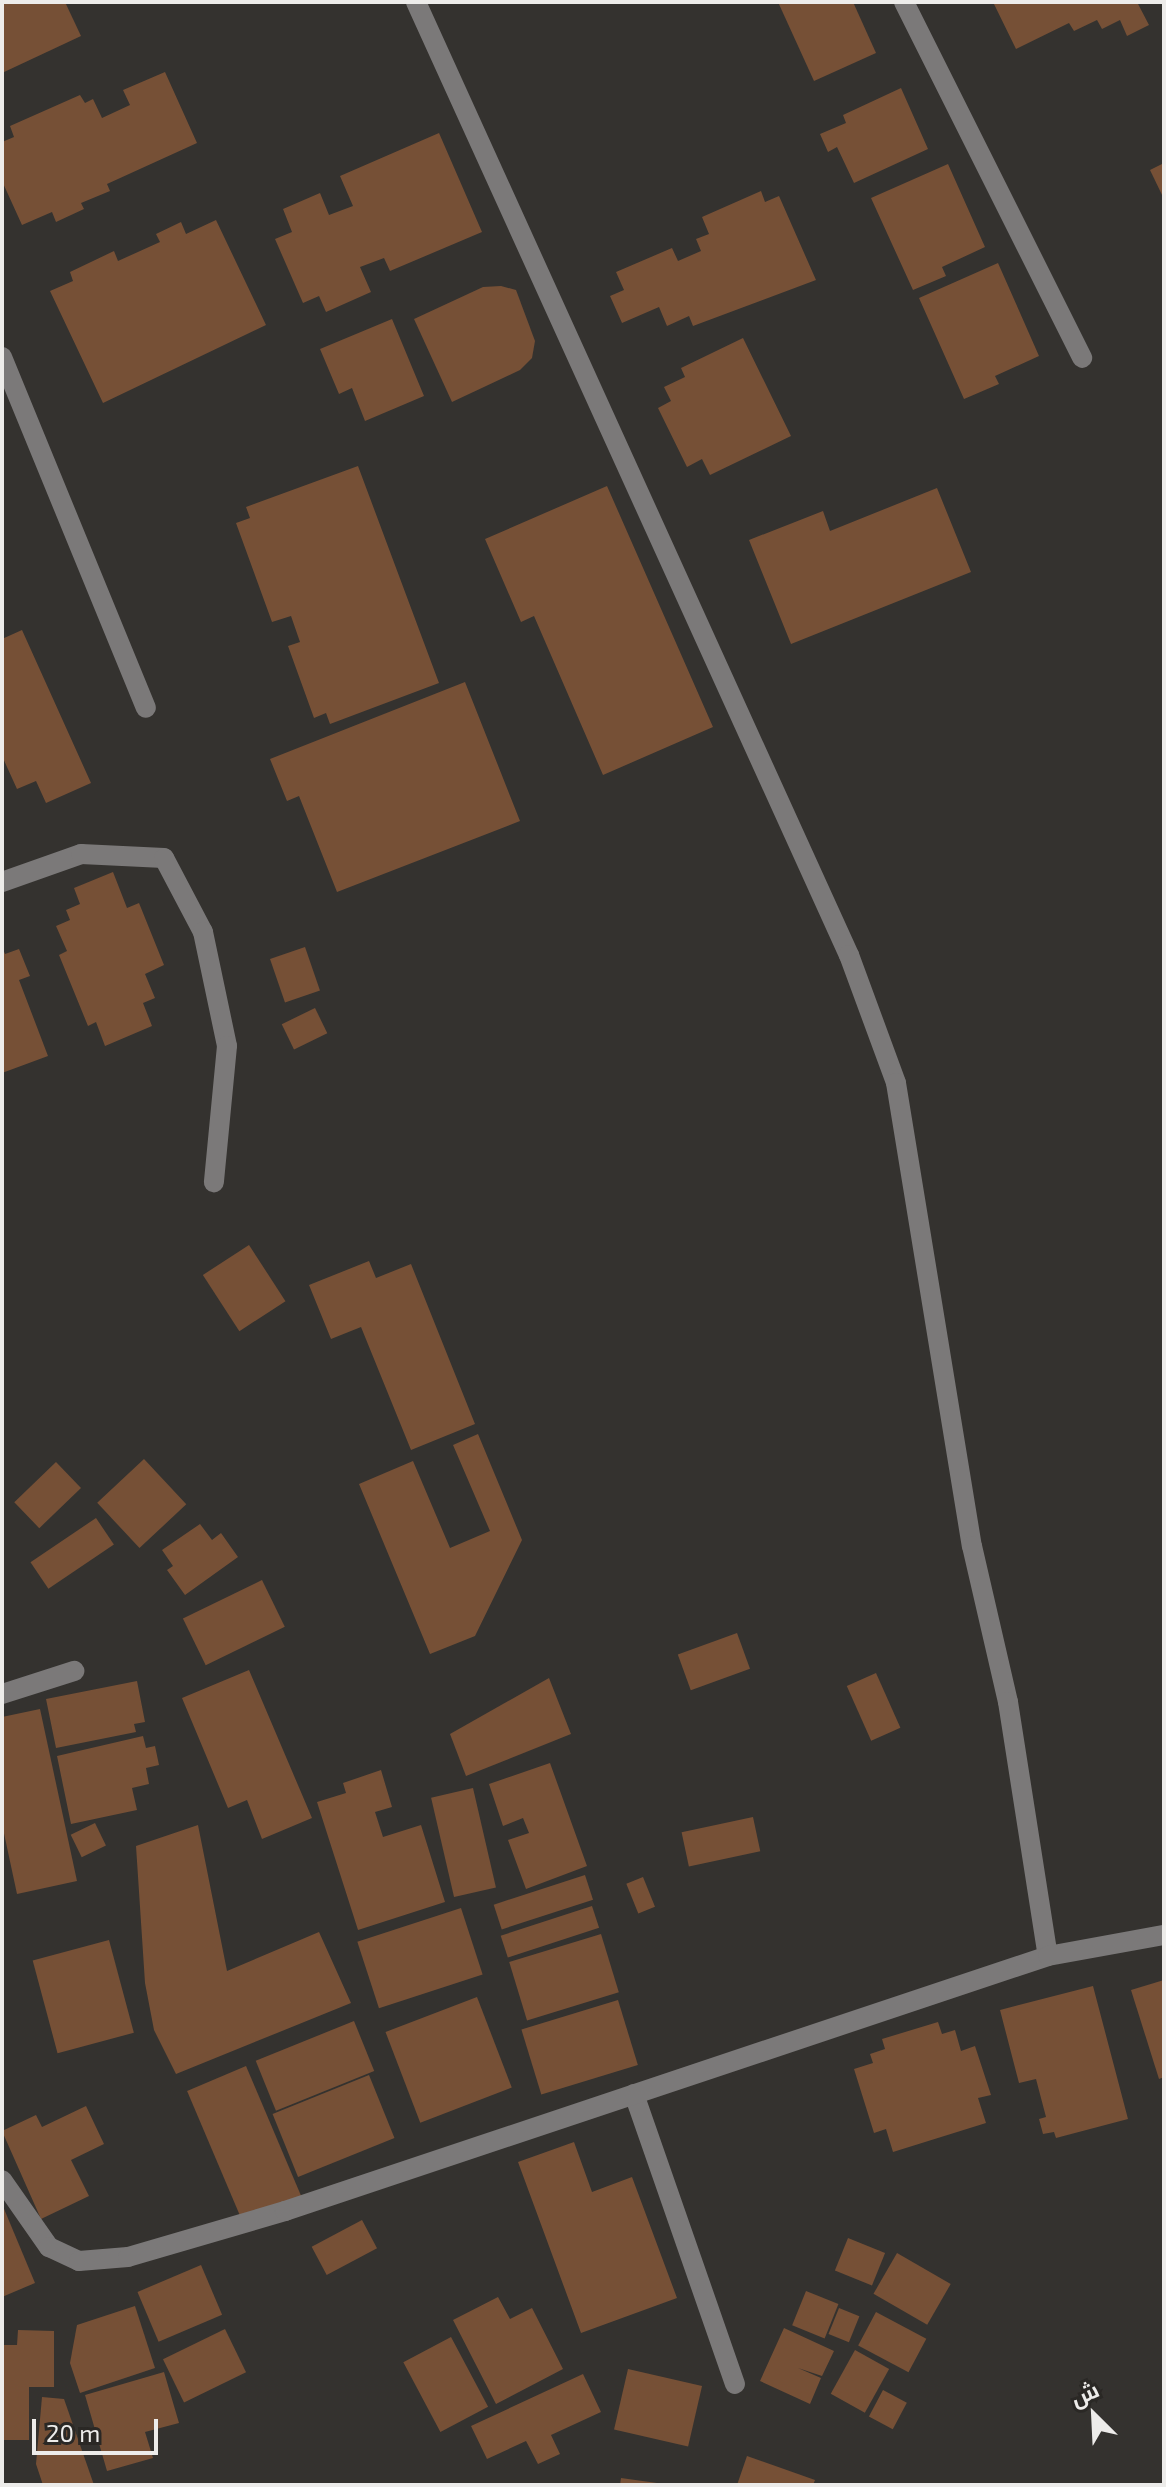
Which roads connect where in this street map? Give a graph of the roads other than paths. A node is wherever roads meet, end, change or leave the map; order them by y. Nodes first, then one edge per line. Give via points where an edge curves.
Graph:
1 (416, 2) edge
2 (904, 2) edge
3 (2, 357) edge
4 (1082, 358) dead end
5 (146, 708) dead end
6 (2, 882) edge
7 (214, 1182) dead end
8 (74, 1671) dead end
9 (2, 1694) edge
10 (1164, 1935) edge
11 (1048, 1956) junction
12 (634, 2094) junction
13 (2, 2180) edge
14 (735, 2384) dead end

1 - 11 street via 849,955 896,1083 972,1546 1008,1702
2 - 4 street
3 - 5 street
6 - 7 street via 81,854 164,858 203,932 227,1046
8 - 9 street
10 - 11 street
11 - 12 street
12 - 13 street via 285,2211 128,2257 79,2261 49,2247
12 - 14 street

